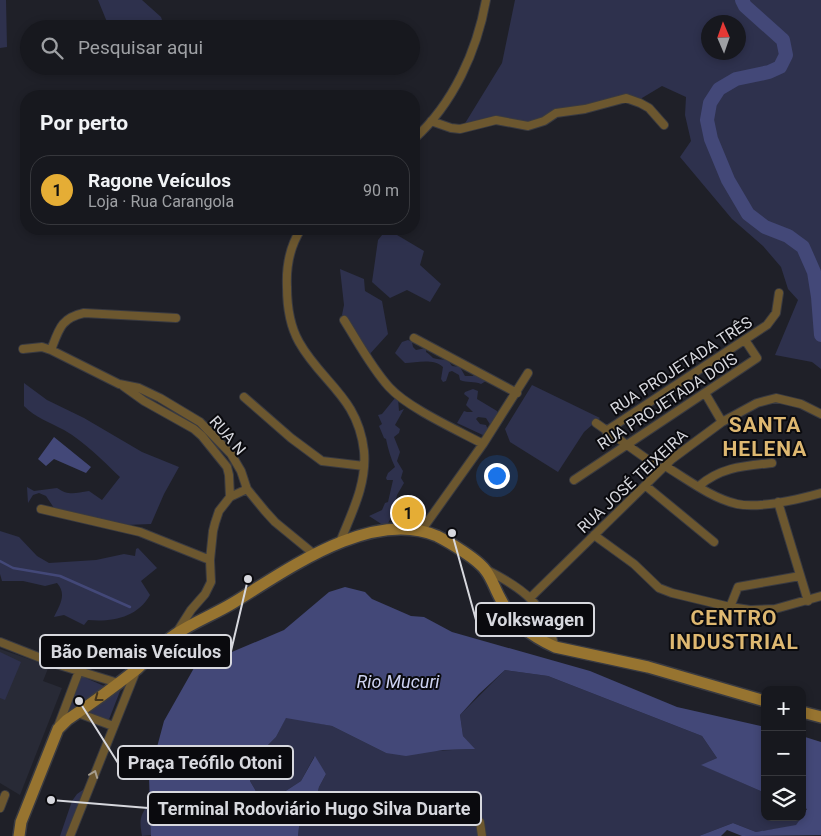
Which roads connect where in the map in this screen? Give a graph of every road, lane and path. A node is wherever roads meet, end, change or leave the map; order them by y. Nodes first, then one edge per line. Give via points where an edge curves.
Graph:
1 (486, 0) edge
2 (431, 121) junction
3 (664, 125) dead end
4 (420, 133) edge
5 (298, 235) edge
6 (780, 293) dead end
7 (176, 318) dead end
8 (344, 320) dead end
9 (414, 338) dead end
10 (745, 340) junction
11 (23, 349) dead end
12 (51, 350) junction
13 (528, 373) dead end
14 (119, 384) junction
15 (517, 393) junction
16 (705, 393) junction
17 (244, 397) dead end
18 (821, 414) edge
19 (191, 416) junction
20 (722, 422) junction
21 (186, 424) junction
22 (596, 424) dead end
23 (606, 430) junction
24 (483, 444) junction
25 (626, 444) junction
26 (772, 463) dead end
27 (364, 466) junction
28 (663, 467) junction
29 (241, 471) junction
30 (229, 475) junction
31 (574, 480) dead end
32 (646, 486) junction
33 (698, 486) junction
34 (247, 489) junction
35 (821, 493) edge
36 (230, 497) junction
37 (778, 502) junction
38 (41, 509) dead end
39 (421, 531) junction
40 (594, 535) junction
41 (340, 542) junction
42 (714, 542) dead end
43 (314, 554) junction
44 (210, 560) junction
45 (485, 569) junction
46 (800, 576) junction
47 (821, 596) edge
48 (530, 598) junction
49 (808, 601) junction
50 (730, 607) junction
51 (176, 634) junction
52 (0, 642) edge
53 (555, 647) junction
54 (137, 668) junction
55 (79, 671) junction
56 (118, 683) junction
57 (761, 700) edge
58 (78, 713) junction
59 (806, 713) edge
60 (821, 717) edge
61 (113, 726) junction
62 (58, 728) junction
63 (5, 795) dead end
64 (0, 808) edge
65 (464, 821) dead end
66 (19, 836) edge
67 (70, 836) edge
68 (482, 836) edge

1 - 2 street via 482,22 457,82
2 - 3 street via 460,129 496,120 528,126 556,113 626,98 649,108
2 - 4 street
5 - 27 street via 289,255 286,279 293,330 306,354 338,390 352,412 361,438
6 - 10 street, RUA PROJETADA TRÊS via 773,320
7 - 12 street via 84,313 71,316 64,322
8 - 24 street via 371,364 396,394
9 - 15 street
10 - 16 street, RUA PROJETADA DOIS via 757,358
10 - 23 street, RUA PROJETADA TRÊS
11 - 12 street, RUA N via 42,347
12 - 14 street, RUA N
13 - 15 street
14 - 19 street, RUA N via 153,394
14 - 21 street, RUA N
15 - 24 street
16 - 20 street
16 - 25 street, RUA PROJETADA DOIS
17 - 27 street via 322,461
18 - 20 street, RUA JOSÉ TEIXEIRA via 801,404 776,398 757,403
19 - 21 street
19 - 29 street, RUA N via 224,446
20 - 28 street, RUA JOSÉ TEIXEIRA
21 - 30 street, RUA N via 202,436 227,467
22 - 23 street
23 - 25 street
24 - 39 street
25 - 28 street
25 - 31 street, RUA PROJETADA DOIS
26 - 33 street via 722,471
27 - 41 street via 359,493
28 - 32 street, RUA JOSÉ TEIXEIRA
28 - 33 street
29 - 30 street
29 - 34 street, RUA N
30 - 36 street, RUA N
32 - 40 street, RUA JOSÉ TEIXEIRA
32 - 42 street
33 - 37 street via 737,504
34 - 36 street
34 - 43 street, RUA N via 275,522
35 - 37 street
36 - 44 street via 214,523
37 - 46 street
38 - 44 street via 140,532
39 - 41 main road via 398,529
39 - 45 main road via 458,548
40 - 48 street, RUA JOSÉ TEIXEIRA
40 - 50 street via 664,591
41 - 43 main road
43 - 51 main road
44 - 51 street via 209,587
45 - 48 street
45 - 53 main road via 510,615 524,629
46 - 49 street
46 - 50 street via 738,587
47 - 49 street
48 - 53 street via 546,620
49 - 50 street via 775,609
51 - 54 main road
52 - 55 street
53 - 57 main road via 648,667
54 - 56 main road
54 - 61 street
55 - 56 street
55 - 62 street
56 -> 58 main road
58 - 61 street
58 - 62 main road
59 - 60 main road
67 -> 61 street
62 - 66 main road via 21,822
63 - 64 street
65 - 68 street via 480,822

